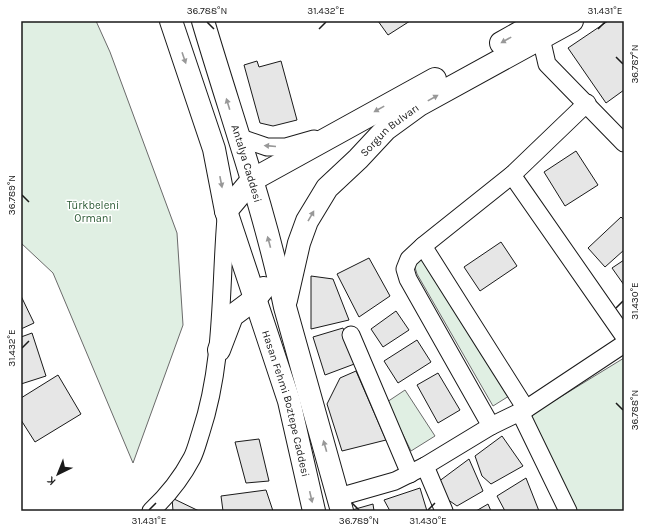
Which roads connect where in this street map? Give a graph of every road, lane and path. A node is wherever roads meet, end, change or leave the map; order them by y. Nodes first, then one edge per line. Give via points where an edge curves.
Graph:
1 (171, 21) edge
2 (203, 21) edge
3 (572, 21) edge
4 (540, 30) edge
5 (587, 103) junction
6 (335, 134) junction
7 (238, 137) junction
8 (624, 143) edge
9 (512, 175) junction
10 (252, 180) junction
11 (226, 211) junction
12 (299, 243) junction
13 (424, 246) junction
14 (278, 273) junction
15 (256, 298) junction
16 (285, 307) junction
17 (351, 335) dead end
18 (624, 336) edge
19 (624, 344) edge
20 (219, 350) junction
21 (523, 410) junction
22 (491, 426) junction
23 (417, 470) junction
24 (340, 504) edge
25 (151, 511) edge
26 (314, 511) edge
27 (444, 511) edge
28 (568, 511) edge

1 -> 11 main road via 214,149
7 -> 2 main road, Antalya Caddesi
3 - 4 main road, Sorgun Bulvarı
4 - 5 street via 547,64
4 -> 6 main road, Sorgun Bulvarı
12 -> 4 main road, Sorgun Bulvarı via 327,188 386,129 419,105
5 - 8 street
5 - 9 street
6 -> 7 street, Sorgun Bulvarı via 286,147 267,147
6 - 10 main road, Sorgun Bulvarı
7 - 10 main road, Antalya Caddesi
9 - 13 street
9 - 18 street
10 - 11 main road
14 -> 10 main road, Antalya Caddesi
11 - 15 main road
11 - 20 street
12 - 14 main road
12 - 16 main road, Sorgun Bulvarı
13 - 21 street
13 - 22 street via 409,259 405,269 408,279
14 - 15 main road
14 - 16 main road, Antalya Caddesi
15 - 20 main road via 232,316
15 -> 26 main road, Hasan Fehmi Boztepe Caddesi via 289,401
24 -> 16 main road
17 - 23 street
19 - 21 street
20 - 25 street via 209,408 192,458 163,499
21 - 22 street
21 - 28 street
22 - 23 street
23 - 24 street
23 - 27 street

